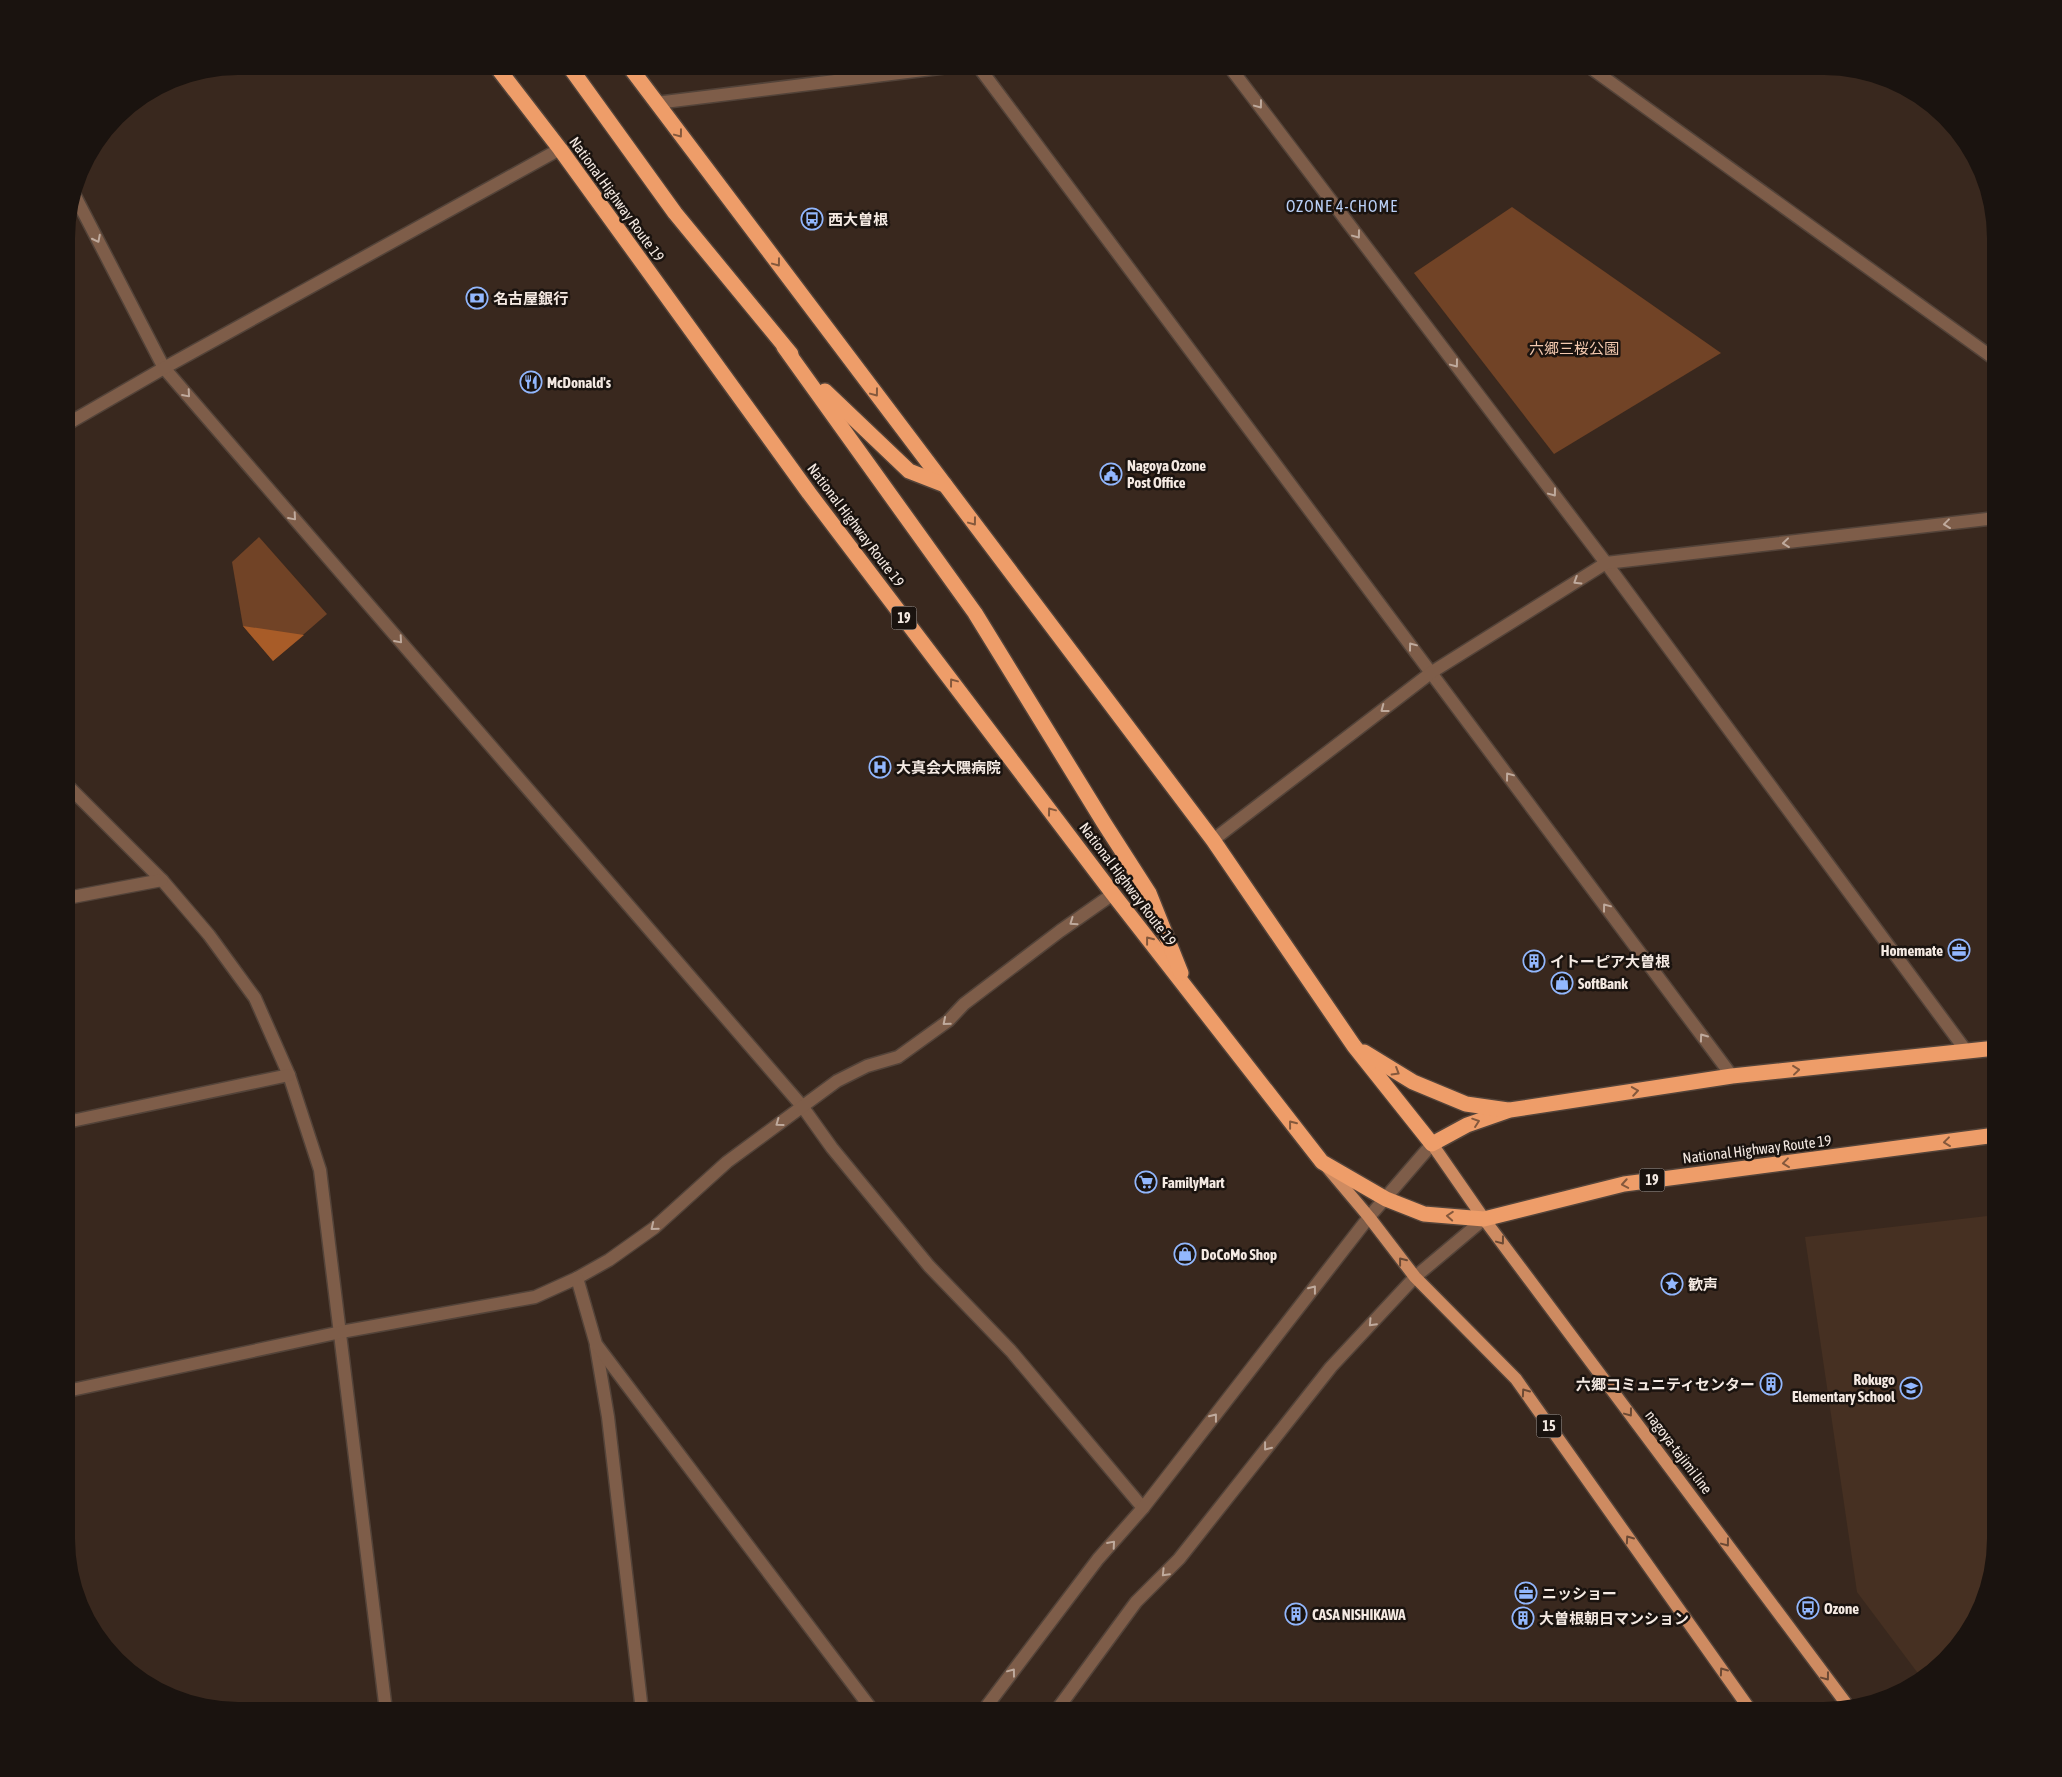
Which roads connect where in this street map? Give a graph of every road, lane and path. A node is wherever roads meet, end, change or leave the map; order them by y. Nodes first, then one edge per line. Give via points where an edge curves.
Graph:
1 (503, 75) edge
2 (575, 75) edge
3 (636, 75) edge
4 (883, 75) edge
5 (985, 75) edge
6 (1236, 75) edge
7 (1600, 75) edge
8 (656, 103) junction
9 (560, 150) junction
10 (79, 204) edge
11 (784, 347) junction
12 (1987, 354) edge
13 (164, 368) junction
14 (75, 419) edge
15 (944, 485) junction
16 (1987, 519) edge
17 (1606, 563) junction
18 (1432, 672) junction
19 (75, 793) edge
20 (1213, 840) junction
21 (162, 880) junction
22 (1113, 894) junction
23 (75, 896) edge
24 (1188, 990) junction
25 (1354, 1046) junction
26 (1987, 1049) edge
27 (1967, 1052) junction
28 (289, 1075) junction
29 (1732, 1076) junction
30 (802, 1106) junction
31 (1510, 1110) junction
32 (75, 1120) edge
33 (1987, 1136) edge
34 (1432, 1144) junction
35 (1322, 1162) junction
36 (1386, 1199) junction
37 (1369, 1217) junction
38 (1484, 1219) junction
39 (577, 1278) junction
40 (1415, 1278) junction
41 (341, 1332) junction
42 (596, 1344) junction
43 (75, 1389) edge
44 (1143, 1508) junction
45 (1844, 1701) edge
46 (385, 1702) edge
47 (641, 1702) edge
48 (866, 1702) edge
49 (990, 1702) edge
50 (1063, 1702) edge
51 (1746, 1702) edge

1 - 9 highway, National Highway Route 19 / 19
2 - 11 highway via 674,213
3 - 8 highway
4 - 8 street
18 -> 5 street
6 -> 17 street
7 - 12 street
8 -> 15 highway
9 - 13 street
22 -> 9 highway, National Highway Route 19 / 19 via 803,485
10 -> 13 street
11 - 15 highway via 840,407 909,471
11 - 24 highway via 975,613 1149,893
13 - 14 street
13 -> 30 street
15 -> 20 highway
16 -> 17 street
17 -> 18 street
17 - 27 street
18 -> 20 street
29 -> 18 street
19 - 21 street
20 - 25 highway
21 - 23 street
21 - 28 street via 209,935 255,998
24 -> 22 highway, National Highway Route 19 / 19
22 -> 30 street via 986,987 948,1021 898,1057 859,1069
35 -> 24 highway, National Highway Route 19 / 19
25 -> 31 highway via 1413,1082 1466,1104
25 - 34 highway
26 - 27 highway
29 -> 27 highway
28 - 32 street
28 - 41 street via 320,1170
31 -> 29 highway
30 -> 39 street via 727,1162 654,1228
30 - 44 street via 832,1148 929,1266 1010,1351
34 -> 31 highway via 1466,1125
33 -> 38 highway, National Highway Route 19 / 19 via 1624,1184
34 - 36 street
34 - 38 main road, nagoya-tajimi line
35 - 36 highway, National Highway Route 19 / 19
35 - 37 main road, 15
36 - 37 street
38 -> 36 highway, National Highway Route 19 / 19 via 1424,1214
40 -> 37 main road, 15
44 -> 37 street
38 - 40 street
38 -> 45 main road, nagoya-tajimi line
39 - 41 street via 535,1297
39 - 42 street
40 -> 50 street via 1331,1366 1179,1559 1136,1602
51 -> 40 main road, 15 via 1516,1379
41 - 43 street
41 - 46 street
42 - 47 street via 608,1417
42 - 48 street
49 -> 44 street via 1098,1559

